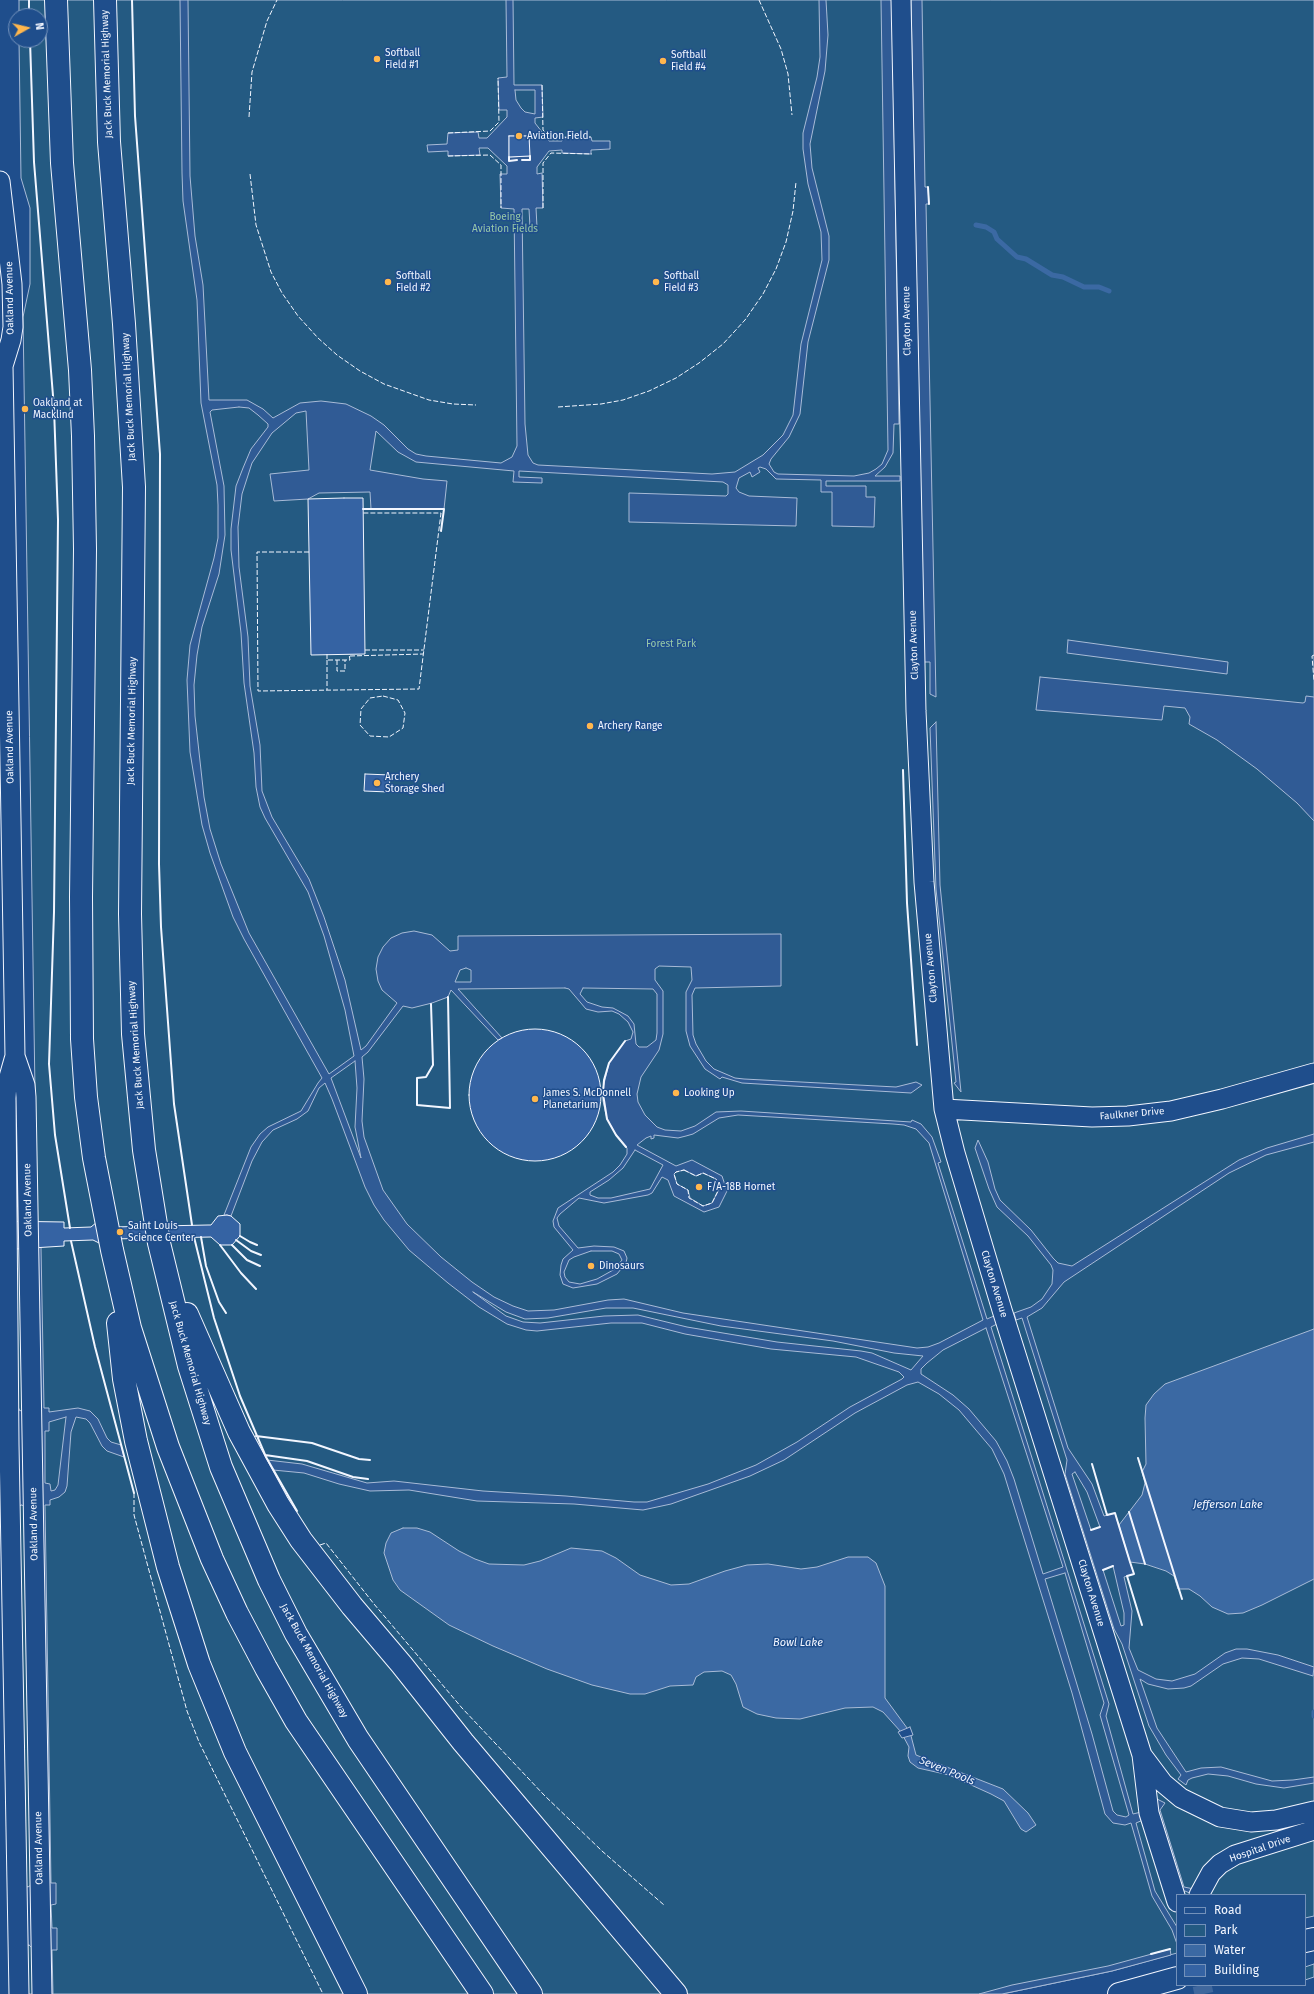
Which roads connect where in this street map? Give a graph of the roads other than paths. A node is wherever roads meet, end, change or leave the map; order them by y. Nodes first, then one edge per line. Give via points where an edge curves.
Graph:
1 (56, 0) edge
2 (105, 0) edge
3 (901, 0) edge
4 (0, 181) edge
5 (1, 364) edge
6 (16, 1056) junction
7 (1314, 1073) edge
8 (944, 1109) junction
9 (159, 1243) junction
10 (112, 1250) junction
11 (5, 1444) edge
12 (32, 1458) junction
13 (5, 1472) edge
14 (1142, 1755) junction
15 (1314, 1811) edge
16 (1314, 1830) edge
17 (1200, 1894) edge
18 (1176, 1899) edge
19 (1176, 1978) edge
20 (19, 1994) edge
21 (42, 1994) edge
22 (356, 1994) edge
23 (482, 1994) edge
24 (532, 1994) edge
25 (676, 1994) edge
26 (1119, 1994) edge

1 - 10 main road via 62,163 84,443 82,1039 94,1158
2 - 9 main road, Jack Buck Memorial Highway via 109,142 124,324 133,479 130,868 133,1034 144,1150
3 - 8 street, Clayton Avenue via 916,711 924,882
4 - 5 street, Oakland Avenue via 10,254 12,299 11,340
5 - 6 street, Oakland Avenue
6 - 11 street, Oakland Avenue via 7,1084 6,1098
6 - 12 street, Oakland Avenue via 26,1097
7 - 8 street, Faulkner Drive via 1171,1111 1128,1116 1092,1117
8 - 14 street, Clayton Avenue via 1000,1302
9 - 24 main road, Jack Buck Memorial Highway via 189,1366 221,1467 276,1594 358,1739
9 - 25 main road via 239,1432 274,1498 301,1540 463,1742
10 - 22 main road via 124,1379 136,1441 168,1567 184,1618 212,1698 235,1752
10 - 23 main road via 130,1328 168,1447 212,1559 238,1613 296,1721
11 - 12 street via 24,1451
11 - 13 street, Oakland Avenue
12 - 13 street via 16,1471
12 - 21 street, Oakland Avenue
13 - 20 street, Oakland Avenue
14 - 15 street via 1164,1783 1181,1798 1220,1817 1251,1822 1276,1820
14 - 18 street, Clayton Avenue via 1149,1813
16 - 17 street, Hospital Drive via 1235,1855 1210,1873
19 - 26 main road

